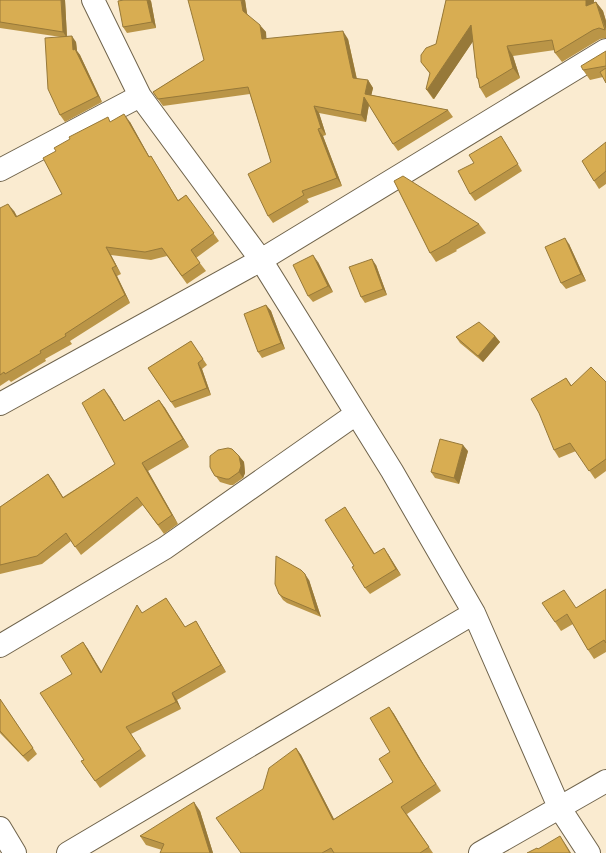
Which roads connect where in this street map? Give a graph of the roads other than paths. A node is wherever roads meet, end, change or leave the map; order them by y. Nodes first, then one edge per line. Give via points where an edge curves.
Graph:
1 (93, 0) edge
2 (606, 50) edge
3 (140, 96) junction
4 (0, 170) edge
5 (261, 260) junction
6 (0, 404) edge
7 (356, 414) junction
8 (474, 613) junction
9 (0, 646) edge
10 (606, 781) edge
11 (559, 808) junction
12 (0, 828) edge
13 (15, 853) edge
14 (68, 853) edge
15 (480, 853) edge
16 (589, 853) edge

1 - 3 street
2 - 5 street
3 - 4 street
3 - 5 street
5 - 6 street
5 - 7 street
7 - 8 street
7 - 9 street via 165,548
8 - 11 street
8 - 14 street
10 - 11 street
11 - 15 street
11 - 16 street
12 - 13 street

